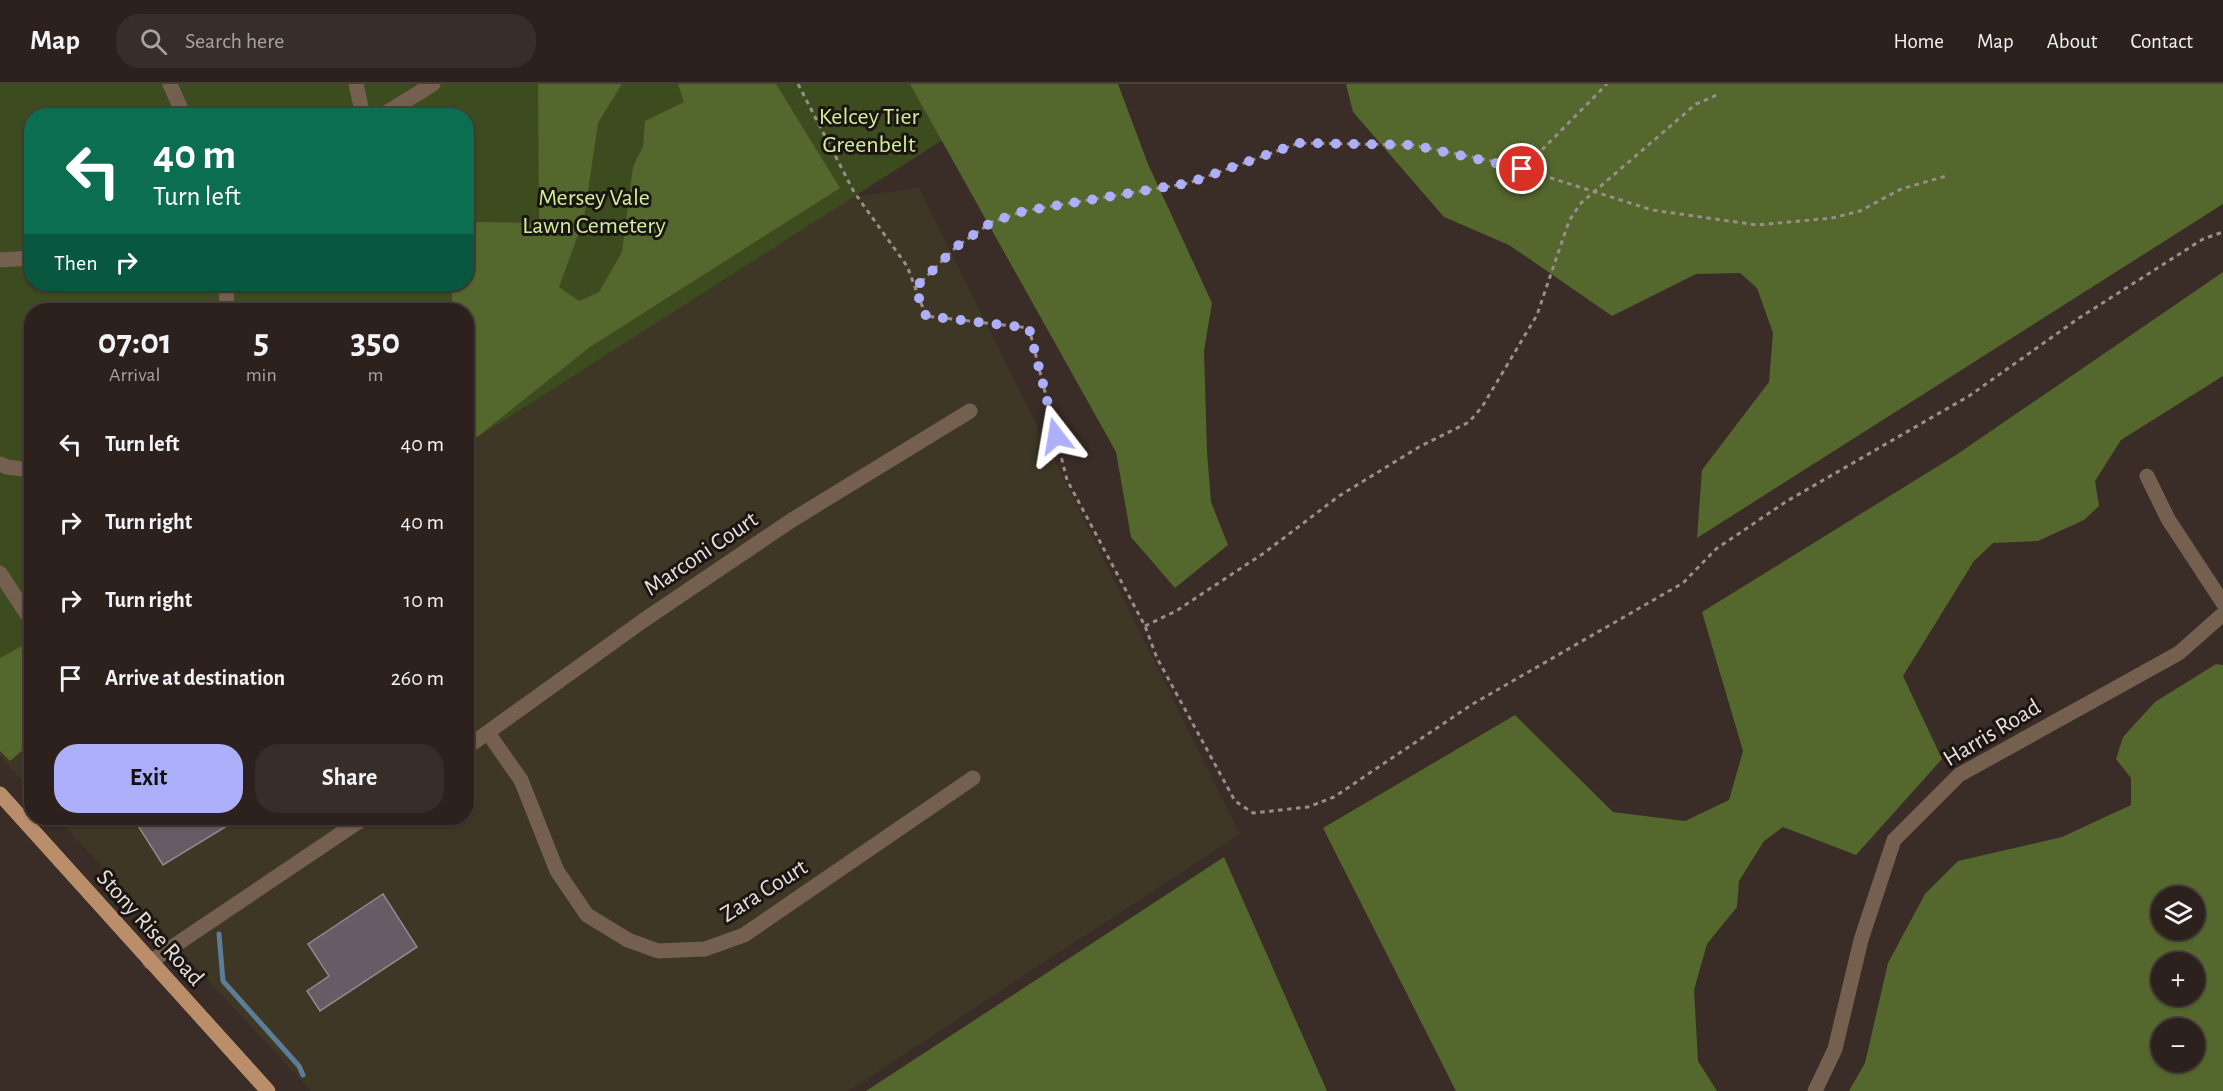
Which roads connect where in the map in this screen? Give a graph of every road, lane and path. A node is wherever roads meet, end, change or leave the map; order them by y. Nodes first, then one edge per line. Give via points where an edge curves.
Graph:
1 (170, 84) edge
2 (356, 84) edge
3 (433, 84) edge
4 (798, 84) edge
5 (1607, 84) edge
6 (1719, 94) dead end
7 (180, 108) edge
8 (361, 108) edge
9 (394, 108) edge
10 (1522, 169) junction
11 (1946, 176) dead end
12 (1595, 191) junction
13 (2223, 232) edge
14 (24, 258) edge
15 (0, 260) edge
16 (915, 288) junction
17 (970, 411) dead end
18 (0, 464) edge
19 (24, 469) edge
20 (2147, 476) dead end
21 (0, 573) edge
22 (2223, 603) edge
23 (24, 610) edge
24 (2223, 614) edge
25 (1145, 626) junction
26 (488, 733) junction
27 (474, 743) edge
28 (973, 778) dead end
29 (0, 794) edge
30 (24, 821) edge
31 (28, 825) edge
32 (354, 825) edge
33 (150, 962) junction
34 (268, 1091) edge
35 (1815, 1091) edge

1 - 7 street
2 - 8 street
3 - 9 street
4 - 16 path via 854,192 907,266
5 - 10 path
6 - 12 path via 1696,104
10 - 12 path
10 - 16 path via 1413,145 1299,143 1189,183 1024,211 992,222 956,247
11 - 12 path via 1900,189 1860,211 1832,218 1757,225 1652,210
12 - 25 path via 1569,221 1537,315 1469,422 1419,447 1339,496 1176,612
13 - 25 path via 2203,239 2079,318 1969,396 1787,501 1716,549 1683,583 1471,705 1334,797 1308,807 1252,813 1235,801 1157,658
14 - 15 street
16 - 25 path via 926,316 1029,328 1067,480
17 - 26 street, Marconi Court via 792,520 644,620
18 - 19 street
20 - 22 street via 2168,519
21 - 23 street
24 - 35 street, Harris Road via 2179,652 1959,775 1894,840 1861,940 1835,1049
26 - 27 street, Marconi Court
26 - 28 street, Zara Court via 521,780 557,871 587,915 628,940 658,951 705,949 744,935
29 - 30 main road, Stony Rise Road
31 - 33 main road, Stony Rise Road
32 - 33 street
33 - 34 main road, Stony Rise Road

